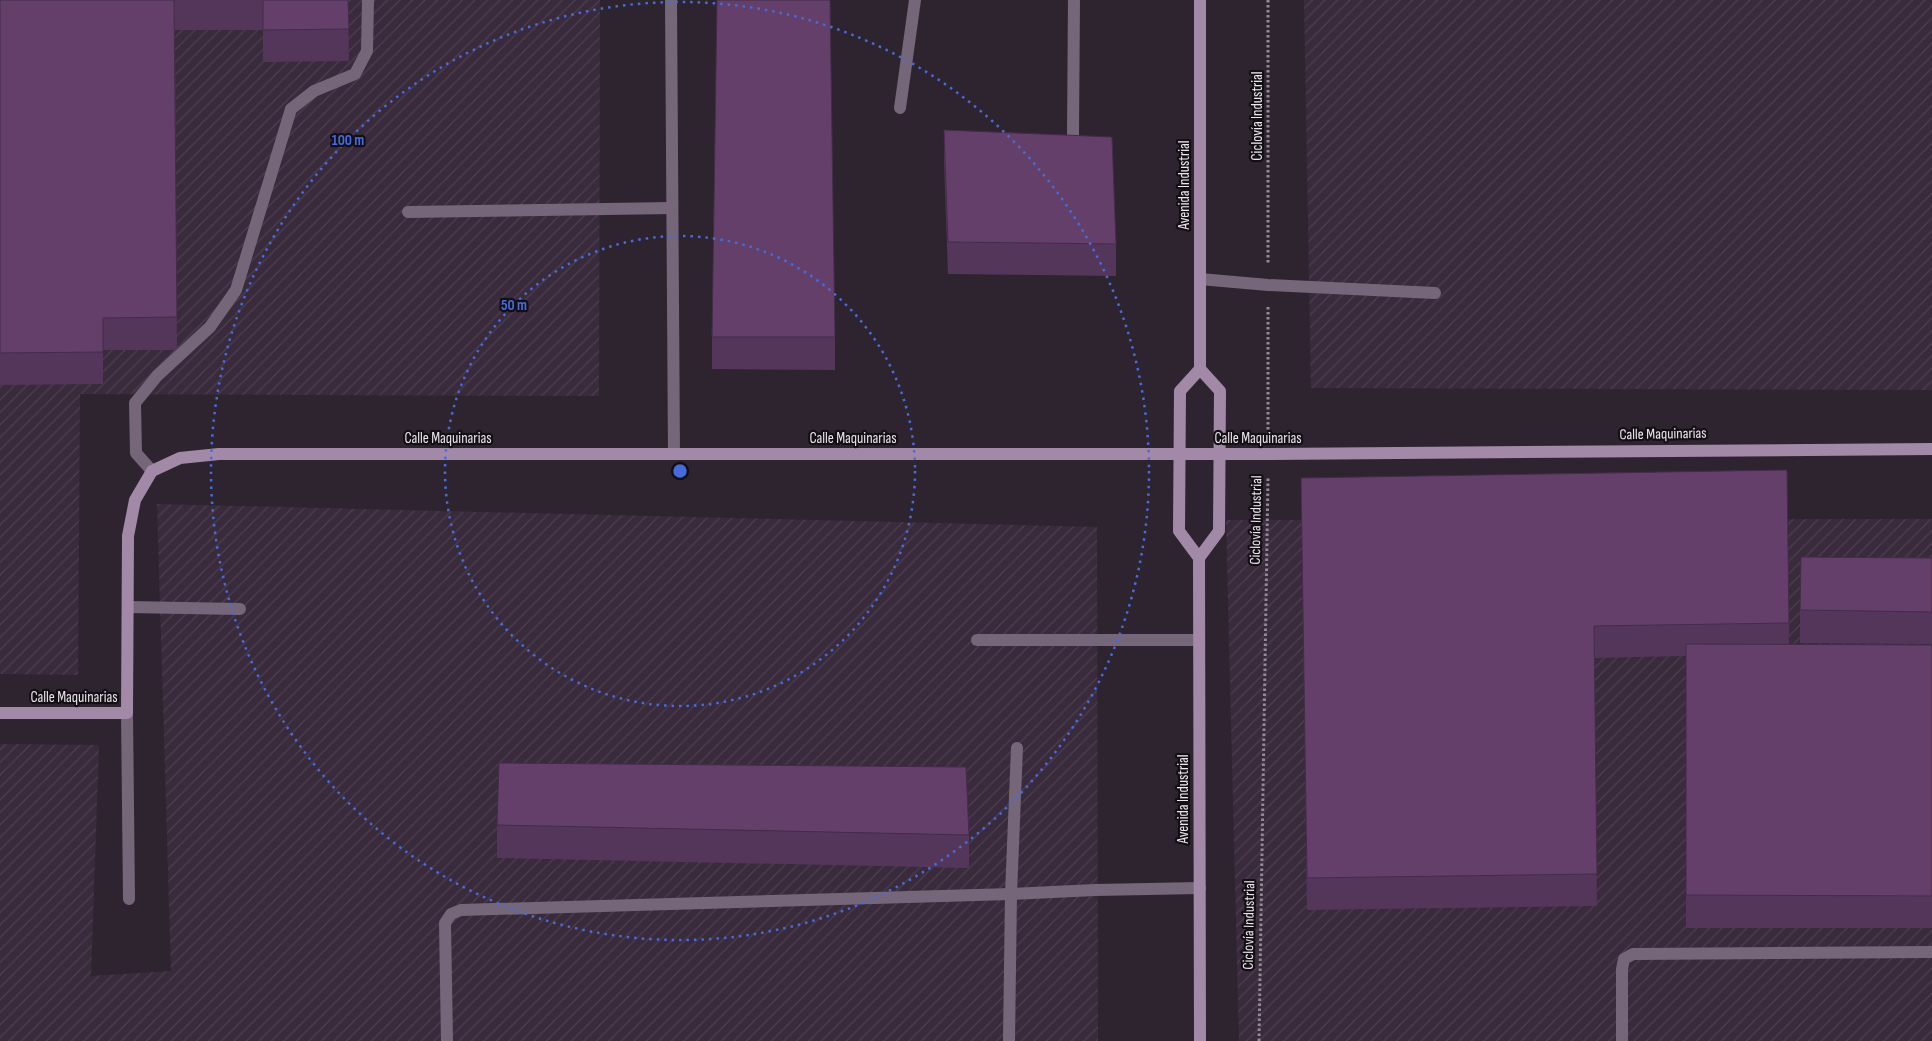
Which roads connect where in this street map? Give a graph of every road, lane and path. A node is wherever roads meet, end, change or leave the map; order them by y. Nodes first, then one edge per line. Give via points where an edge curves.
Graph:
1 (368, 0) edge
2 (671, 0) edge
3 (915, 0) edge
4 (1074, 0) edge
5 (1200, 0) edge
6 (1268, 0) edge
7 (900, 108) dead end
8 (1073, 135) edge
9 (672, 208) junction
10 (408, 212) dead end
11 (1200, 279) junction
12 (1268, 285) junction
13 (1435, 293) dead end
14 (1200, 369) junction
15 (1932, 449) edge
16 (674, 454) junction
17 (1180, 454) junction
18 (1220, 454) junction
19 (1268, 454) junction
20 (152, 471) junction
21 (1199, 558) junction
22 (128, 607) junction
23 (240, 609) dead end
24 (977, 640) dead end
25 (1199, 640) junction
26 (0, 713) edge
27 (127, 713) junction
28 (1017, 748) dead end
29 (1200, 888) junction
30 (1011, 894) junction
31 (130, 900) dead end
32 (1932, 952) edge
33 (446, 1041) edge
34 (1010, 1041) edge
35 (1200, 1041) edge
36 (1259, 1041) edge
37 (1622, 1041) edge

1 - 20 street via 367,51 355,74 314,91 291,109 236,290 210,327 157,376 136,403 136,453
2 - 9 street
3 - 7 street
4 - 8 street
5 - 11 street, Avenida Industrial
6 - 12 path, Ciclovía Industrial
9 - 10 street
9 - 16 street
11 - 12 street
11 - 14 street, Avenida Industrial
12 - 13 street
12 - 19 path, Ciclovía Industrial
14 - 17 street via 1180,391
14 - 18 street via 1220,391
15 - 19 street, Calle Maquinarias
16 - 17 street, Calle Maquinarias
16 - 20 street, Calle Maquinarias via 219,454 180,458
17 - 18 street, Calle Maquinarias
17 - 21 street via 1179,531
18 - 19 street, Calle Maquinarias
18 - 21 street via 1219,531
19 - 36 path, Ciclovía Industrial
20 - 22 street, Calle Maquinarias via 135,500 128,536
21 - 25 street, Avenida Industrial
22 - 23 street
22 - 27 street, Calle Maquinarias
24 - 25 street
25 - 29 street, Avenida Industrial
26 - 27 street, Calle Maquinarias
27 - 31 street
28 - 30 street
29 - 30 street
29 - 35 street, Avenida Industrial
30 - 33 street via 460,910 450,914 445,923
30 - 34 street
32 - 37 street via 1633,954 1624,959 1622,969

